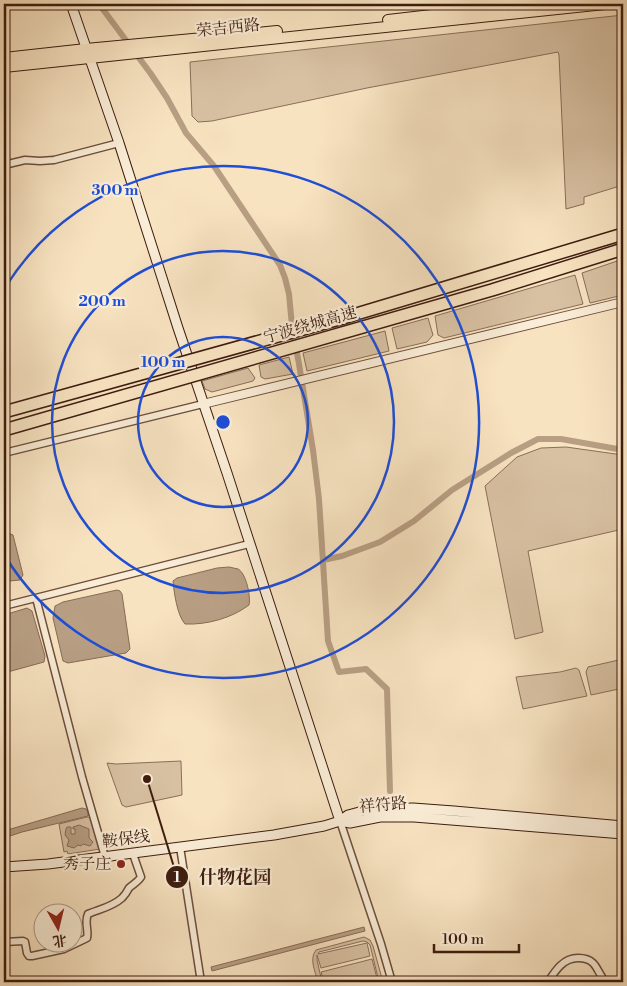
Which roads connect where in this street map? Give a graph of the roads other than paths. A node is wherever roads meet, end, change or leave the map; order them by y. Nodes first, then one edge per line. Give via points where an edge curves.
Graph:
1 (71, 4) edge
2 (529, 4) edge
3 (605, 4) edge
4 (140, 48) junction
5 (87, 53) junction
6 (4, 58) edge
7 (4, 67) edge
8 (119, 143) junction
9 (4, 165) edge
10 (623, 234) edge
11 (623, 249) edge
12 (623, 302) edge
13 (203, 404) junction
14 (4, 412) edge
15 (4, 430) edge
16 (4, 453) edge
17 (249, 544) junction
18 (36, 598) junction
19 (4, 606) edge
20 (340, 821) junction
21 (623, 826) edge
22 (623, 834) edge
23 (180, 848) junction
24 (134, 854) junction
25 (105, 858) junction
26 (4, 867) edge
27 (4, 942) edge
28 (602, 977) dead end
29 (201, 982) edge
30 (392, 982) edge
31 (548, 982) edge

1 - 5 main road
2 - 4 main road, 荣吉西路
3 - 4 main road, 荣吉西路
4 - 5 main road, 荣吉西路
5 - 6 main road, 荣吉西路
5 - 7 main road, 荣吉西路
5 - 8 main road
8 - 9 street via 54,160 25,160
8 - 13 main road
10 - 14 highway, 宁波绕城高速, bridge via 343,318
11 - 15 highway, 宁波绕城高速, bridge via 492,290
12 - 13 street
13 - 16 street
13 - 17 main road
17 - 18 street
17 - 20 main road
18 - 19 street
18 - 25 street
20 - 21 main road, 祥符路 via 363,811 397,808
20 - 22 main road, 祥符路 via 350,823 380,817 414,817
20 - 23 main road, 鞍保线 via 274,835
20 - 30 street
23 - 24 main road, 鞍保线
23 - 29 street
24 - 25 main road, 鞍保线
24 - 27 street via 140,880 118,902 88,914 87,938 64,949 32,956 29,956 25,942
25 - 26 main road, 鞍保线
28 - 31 street via 590,961 574,958 558,967

